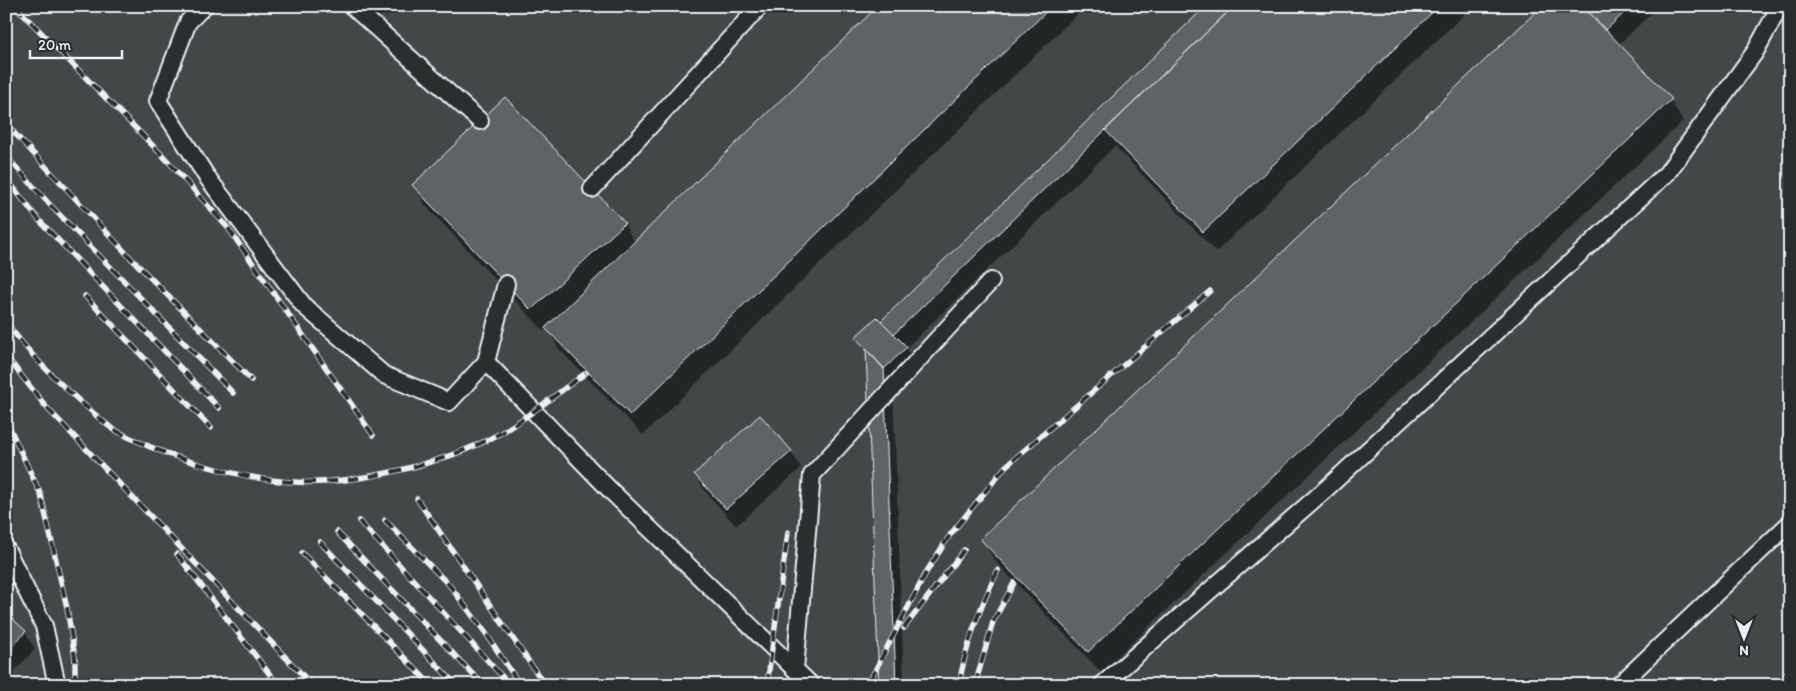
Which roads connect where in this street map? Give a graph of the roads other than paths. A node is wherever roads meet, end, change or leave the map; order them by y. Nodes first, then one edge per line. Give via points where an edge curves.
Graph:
1 (204, 6) edge
2 (352, 6) edge
3 (760, 6) edge
4 (1780, 6) edge
5 (480, 121) dead end
6 (592, 189) dead end
7 (991, 281) dead end
8 (506, 284) dead end
9 (486, 362) junction
10 (1790, 522) edge
11 (6, 549) edge
12 (795, 669) junction
13 (57, 685) edge
14 (811, 685) edge
15 (1102, 685) edge
16 (1619, 685) edge

1 - 9 lane via 188,22 158,101 207,177 304,306 384,375 449,402
2 - 5 lane
3 - 6 lane
4 - 15 lane via 1754,52 1667,173 1328,488
7 - 12 lane via 812,475
8 - 9 lane
9 - 12 lane via 610,490
10 - 16 lane
11 - 13 lane via 44,626
12 - 14 lane

